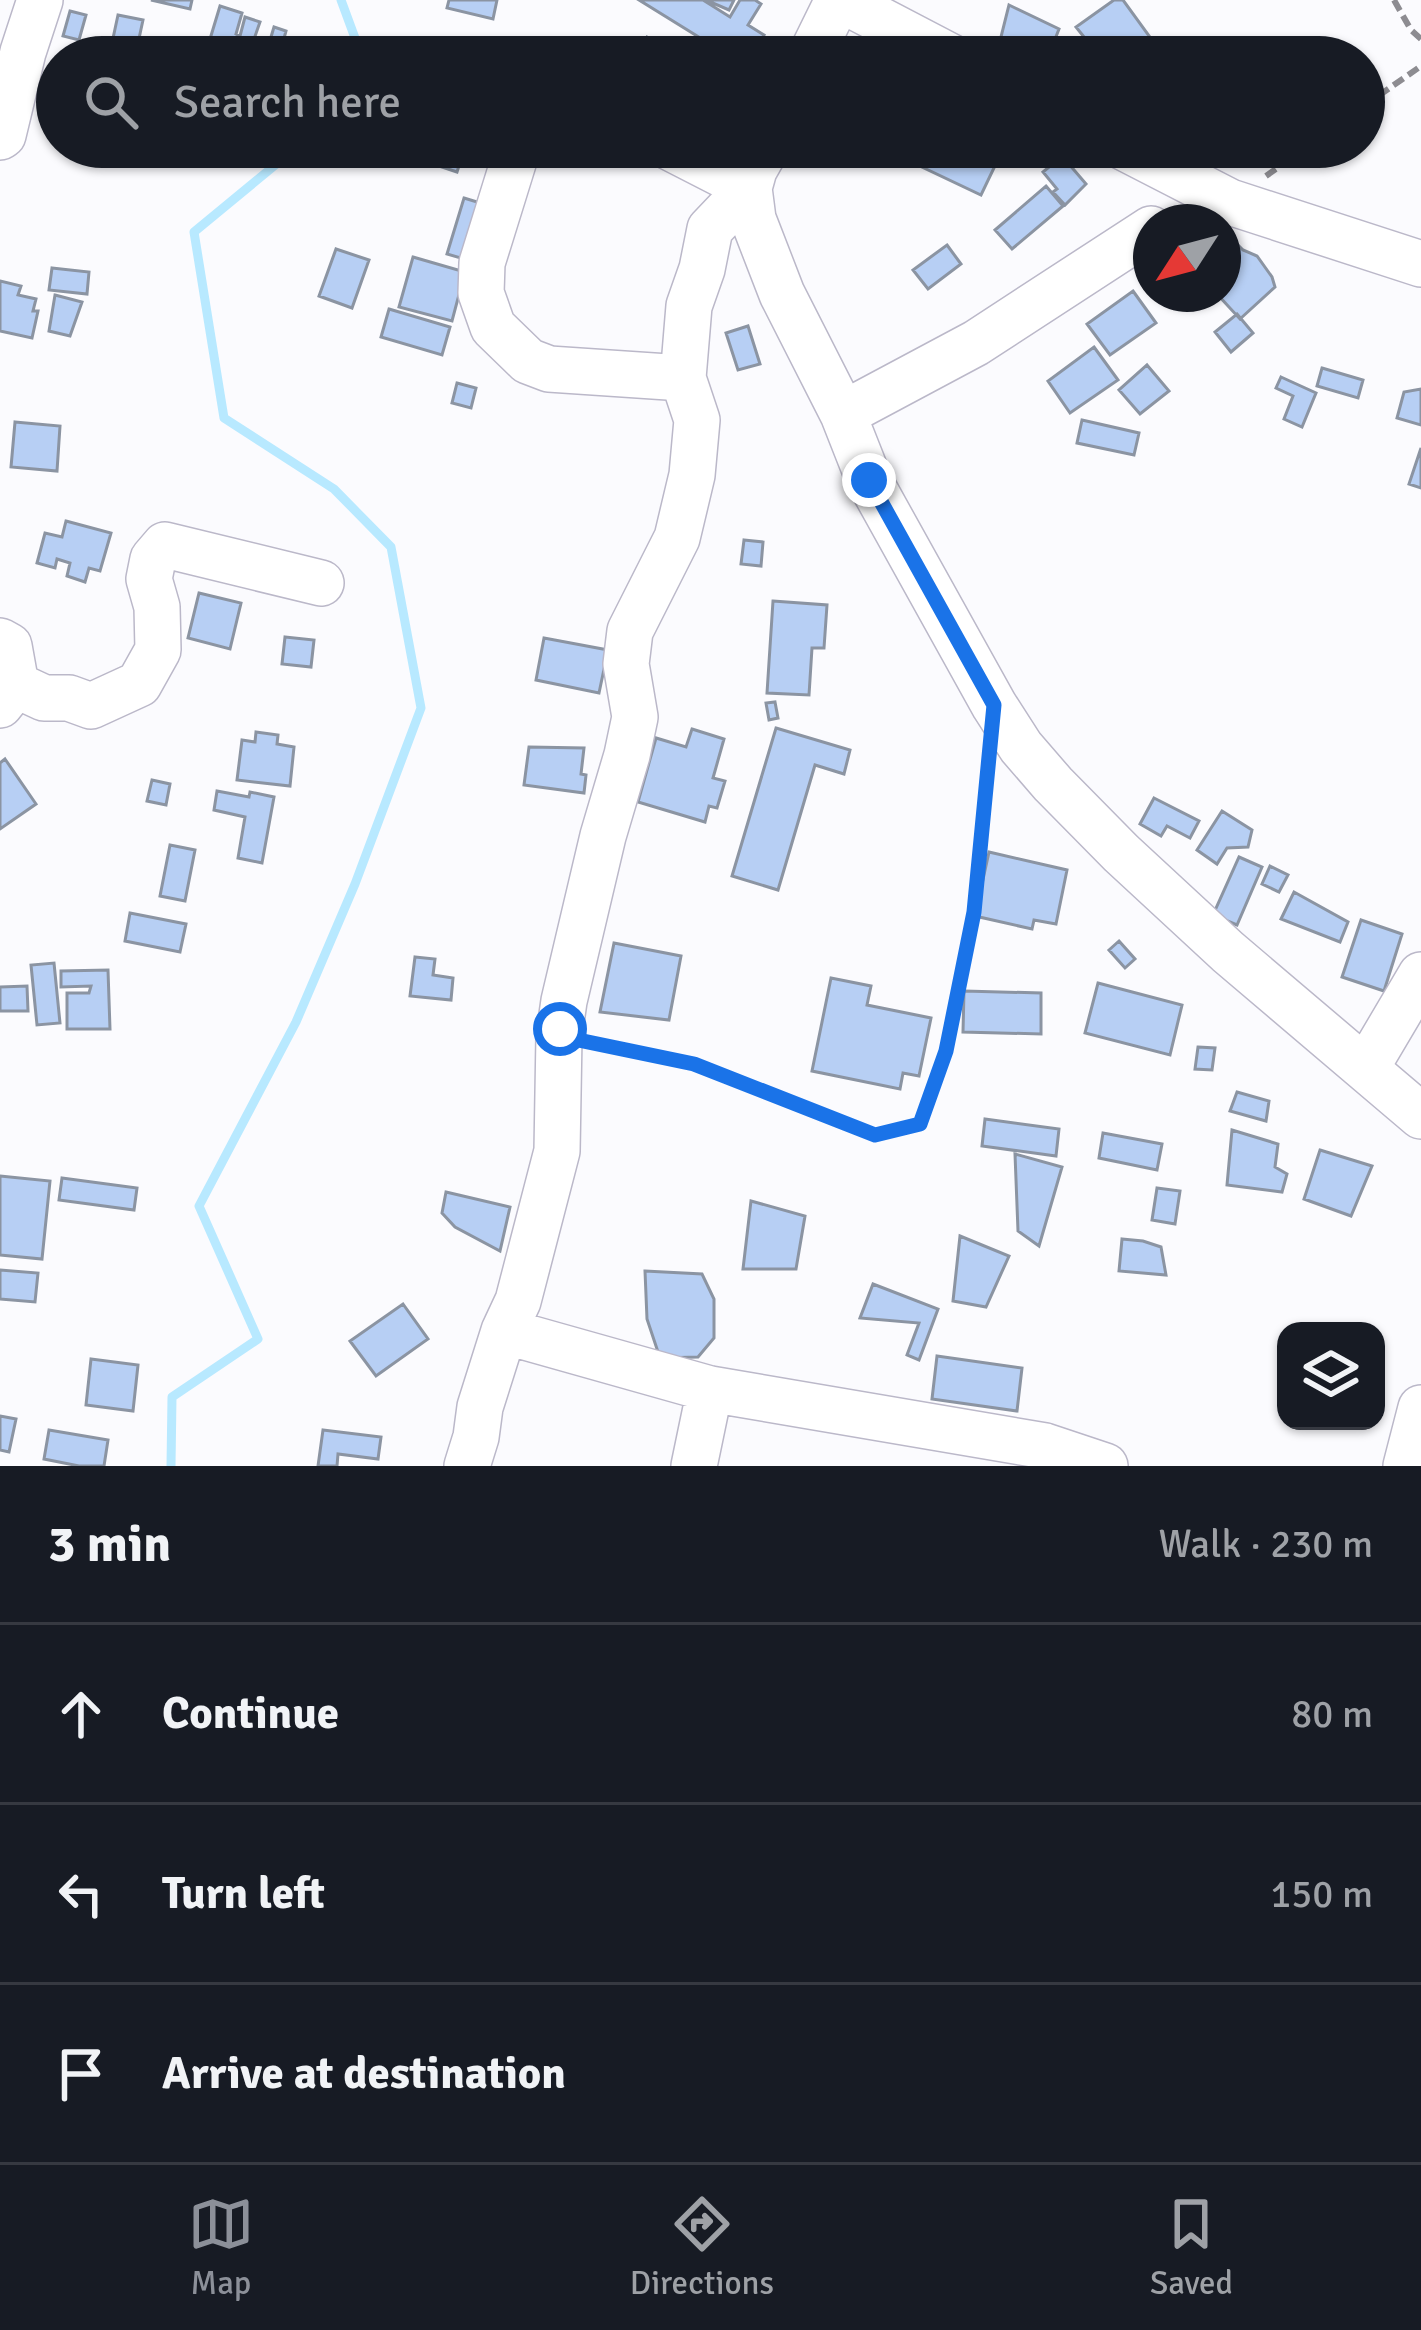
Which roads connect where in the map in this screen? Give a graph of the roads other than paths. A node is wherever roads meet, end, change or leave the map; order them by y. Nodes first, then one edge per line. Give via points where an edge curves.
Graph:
1 (40, 0) edge
2 (840, 0) edge
3 (821, 36) edge
4 (910, 36) edge
5 (0, 137) edge
6 (511, 168) edge
7 (709, 168) edge
8 (755, 168) edge
9 (1163, 168) edge
10 (748, 188) junction
11 (1202, 188) junction
12 (1182, 204) edge
13 (1133, 241) edge
14 (1421, 264) edge
15 (683, 378) junction
16 (843, 414) junction
17 (321, 583) dead end
18 (0, 641) edge
19 (8, 695) edge
20 (1421, 976) edge
21 (1366, 1067) junction
22 (1421, 1117) edge
23 (504, 1331) junction
24 (710, 1389) junction
25 (1421, 1408) edge
26 (466, 1466) edge
27 (694, 1466) edge
28 (1105, 1466) edge
29 (1406, 1466) edge

1 - 5 street
2 - 3 street
2 - 4 street
6 - 15 street via 482,263 481,293 494,327 528,362 549,369
7 - 10 street
8 - 10 street
9 - 11 street
10 - 15 street via 710,229 689,306
10 - 16 street via 782,294
11 - 12 street
11 - 14 street
13 - 16 street via 976,343
15 - 23 street via 697,420 692,476 677,538 630,631 635,717 564,1000 557,1151
16 - 21 street via 869,480 1021,747 1121,853
17 - 19 street via 165,545 149,579 158,650 139,685 91,706
18 - 19 street via 9,646
20 - 21 street
21 - 22 street
23 - 24 street
23 - 26 street
24 - 27 street
24 - 28 street via 1045,1446
25 - 29 street

